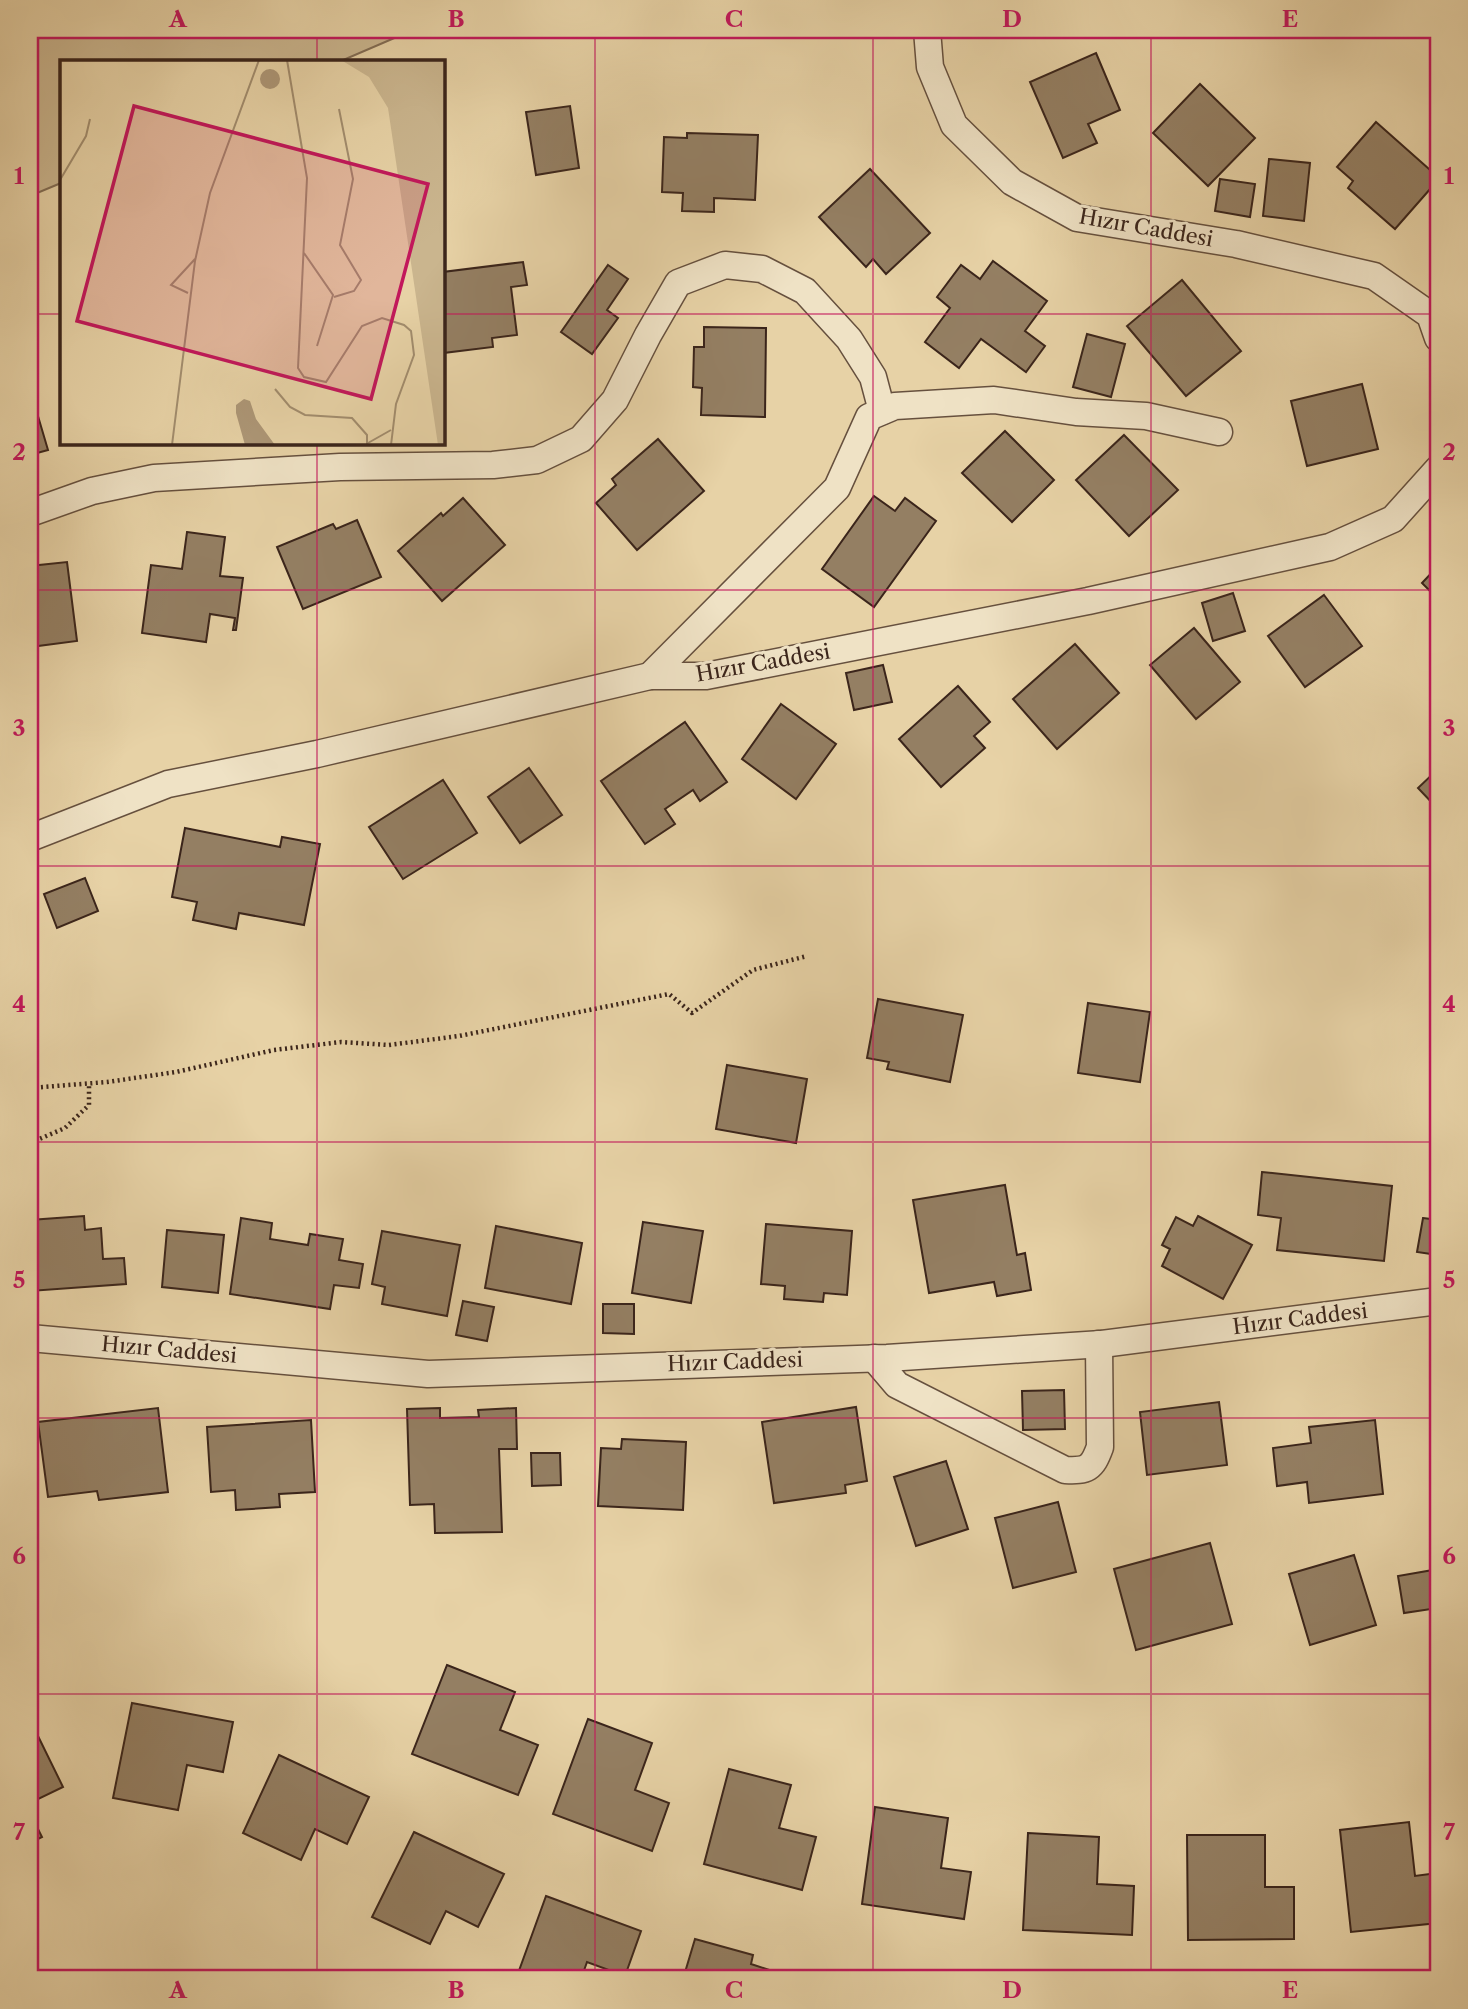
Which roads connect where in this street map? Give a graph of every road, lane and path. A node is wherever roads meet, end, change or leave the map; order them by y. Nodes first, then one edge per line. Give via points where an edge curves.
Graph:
1 (927, 30) edge
2 (1438, 338) edge
3 (882, 411) junction
4 (1219, 432) dead end
5 (1438, 469) edge
6 (30, 513) edge
7 (650, 676) junction
8 (30, 838) edge
9 (807, 956) dead end
10 (89, 1084) junction
11 (30, 1088) edge
12 (30, 1143) edge
13 (1438, 1301) edge
14 (30, 1338) edge
15 (1099, 1344) junction
16 (874, 1358) junction

1 - 2 street, Hızır Caddesi via 930,67 954,125 1012,182 1077,218 1236,244 1374,276 1430,315
3 - 4 street via 895,406 994,400 1146,416
3 - 6 street via 873,377 849,338 806,291 762,268 725,265 678,283 615,400 581,439 537,460 155,478 92,491
3 - 7 street via 869,417 837,488
5 - 7 street, Hızır Caddesi via 1393,519 1330,547 1088,601 706,676
7 - 8 street, Hızır Caddesi via 168,785
9 - 10 path via 753,970 692,1013 669,994 459,1036 389,1045 341,1041
10 - 11 path
10 - 12 path via 89,1105 65,1128
13 - 15 street, Hızır Caddesi
14 - 16 street, Hızır Caddesi via 428,1374
15 - 16 street, Hızır Caddesi
15 - 16 street via 1100,1447 1095,1462 1083,1471 1065,1470 897,1385

